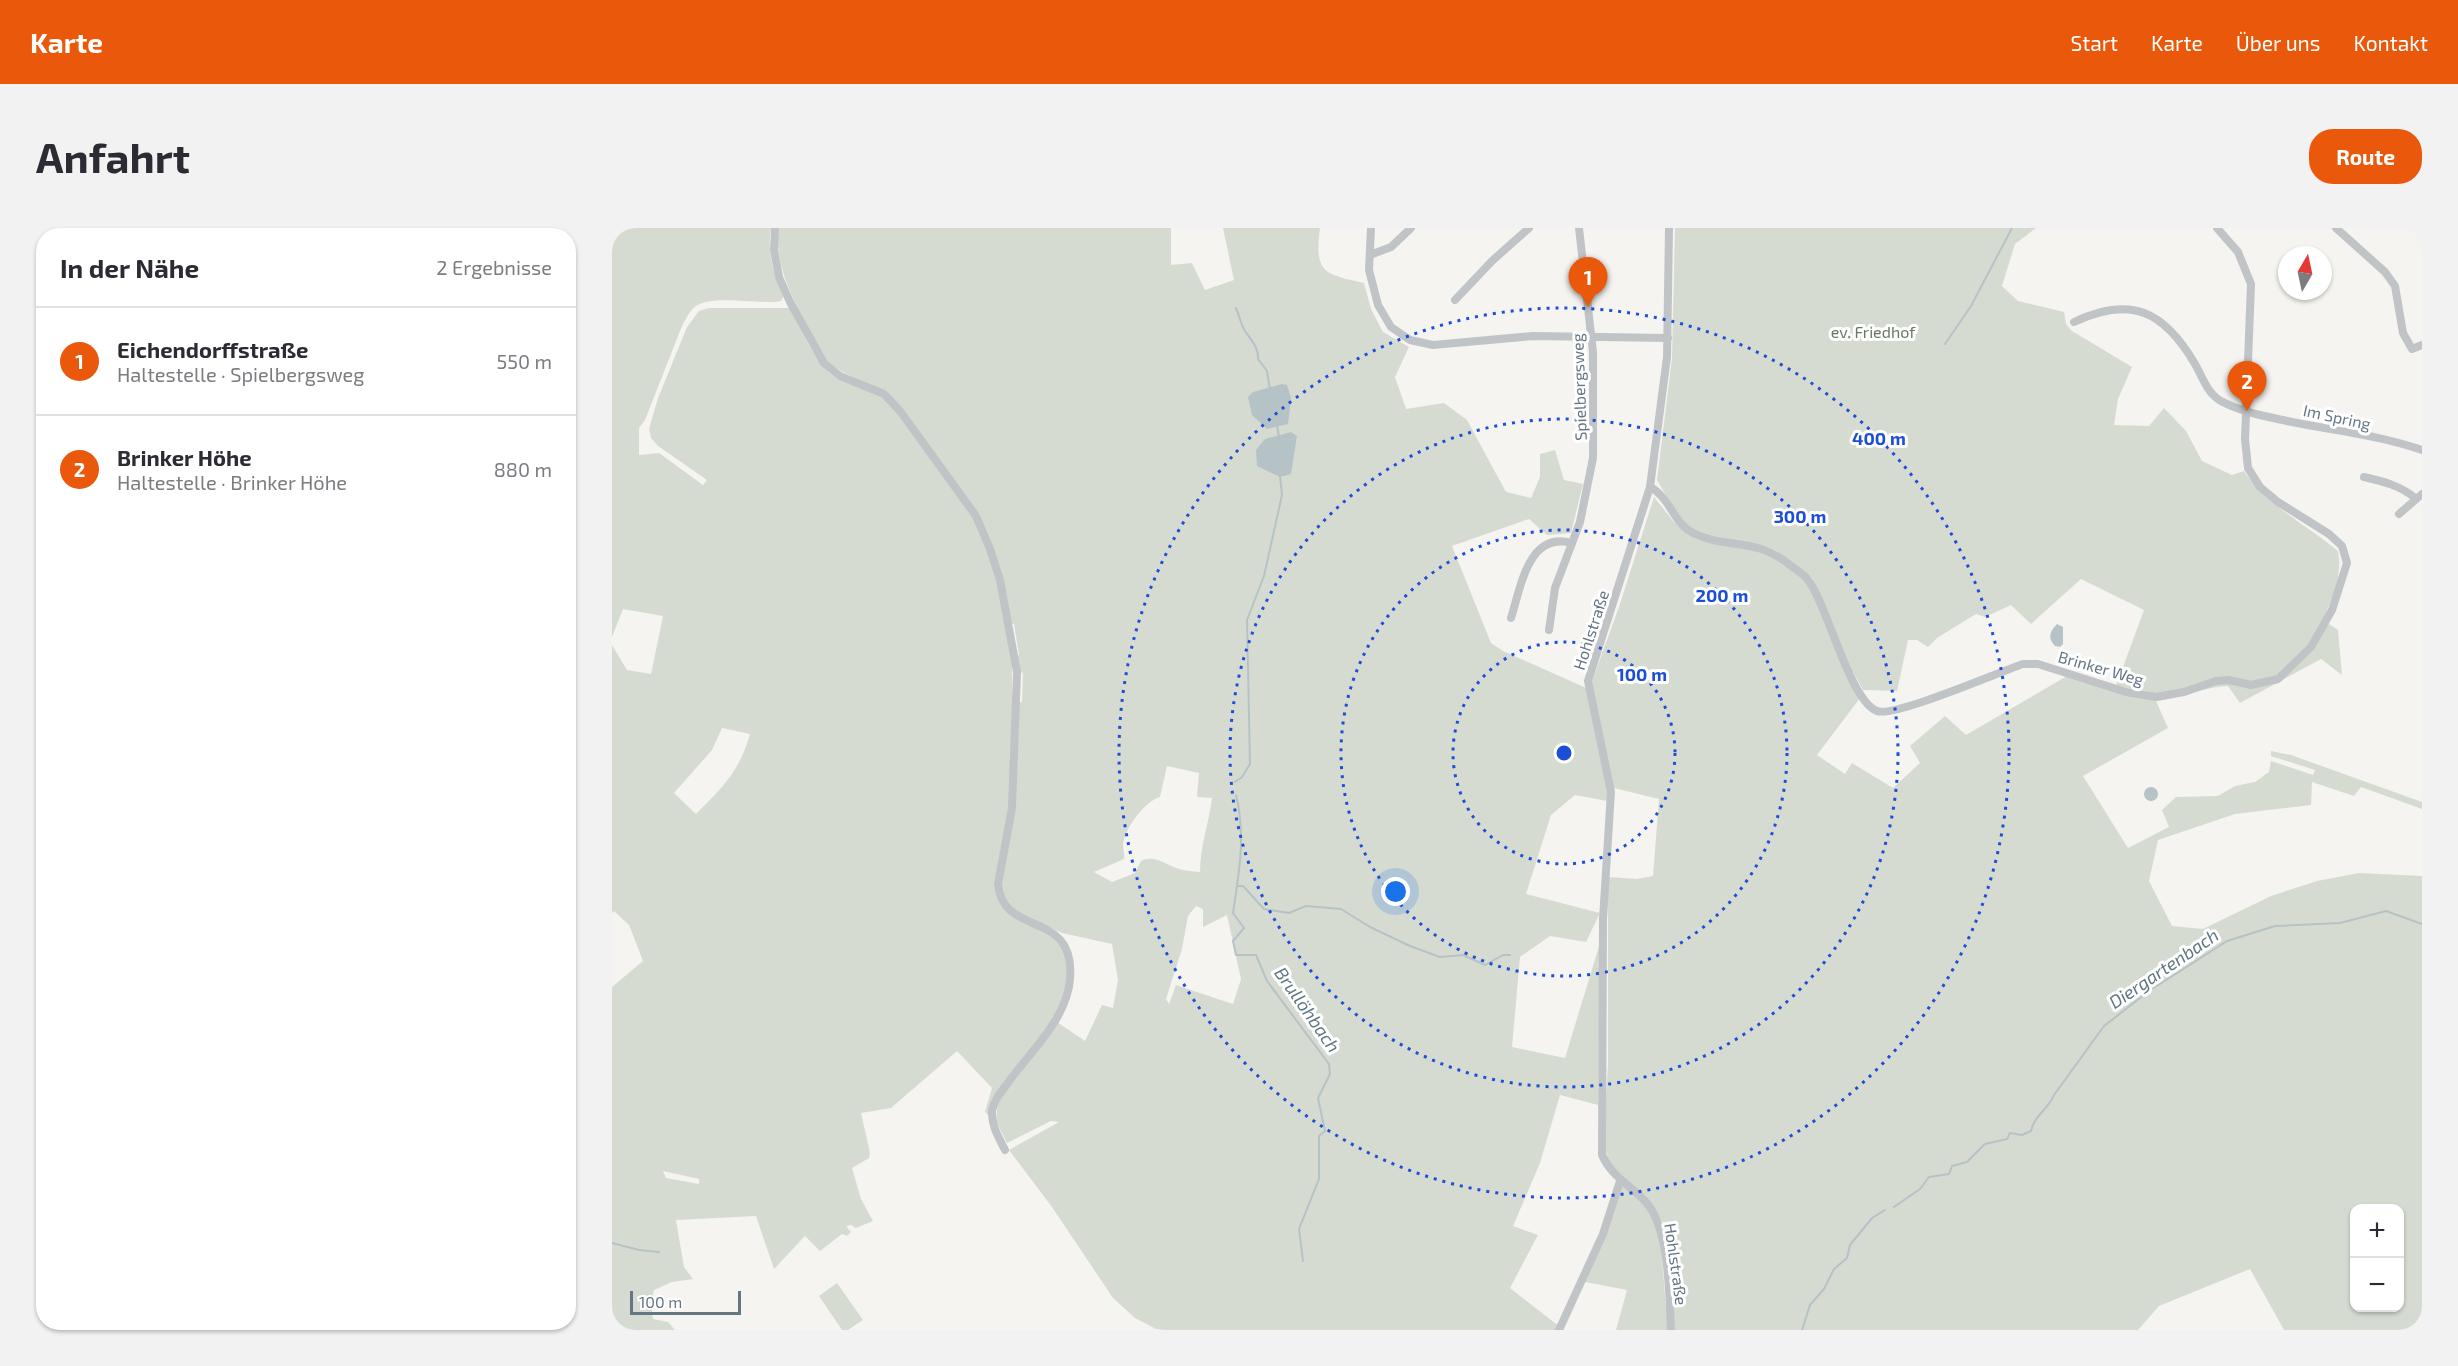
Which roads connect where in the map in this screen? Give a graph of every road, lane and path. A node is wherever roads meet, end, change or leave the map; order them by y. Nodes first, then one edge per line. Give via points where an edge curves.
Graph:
1 (775, 228) edge
2 (1371, 228) edge
3 (1411, 228) edge
4 (1529, 228) edge
5 (1579, 228) edge
6 (1669, 228) edge
7 (2217, 228) edge
8 (2336, 228) edge
9 (1370, 255) junction
10 (1455, 300) dead end
11 (2074, 322) dead end
12 (1591, 336) junction
13 (1668, 338) junction
14 (2422, 345) edge
15 (2247, 411) junction
16 (2422, 450) edge
17 (2364, 477) dead end
18 (1650, 487) junction
19 (2419, 496) edge
20 (2399, 514) dead end
21 (1572, 543) junction
22 (1511, 618) dead end
23 (1550, 630) dead end
24 (1005, 1150) dead end
25 (1620, 1180) junction
26 (1559, 1330) edge
27 (1671, 1330) edge

1 - 24 street via 779,277 824,363 840,376 884,394 900,411 976,516 1000,580 1017,672 1012,808 999,896 1005,908 1057,935 1069,958 1070,977 1056,1019 995,1100 993,1121
2 - 9 street
3 - 9 street via 1391,247
4 - 10 street
5 - 12 street, Spielbergsweg
6 - 13 street, Hohlstraße
7 - 15 street, Brinker Weg via 2238,252 2251,284
8 - 14 street via 2395,286 2403,333 2412,349
9 - 12 street via 1369,270 1378,304 1391,327 1410,340 1433,345 1493,338
11 - 15 street, Im Spring via 2098,310 2138,310 2180,339 2206,387 2220,400
12 - 13 street
12 - 21 street, Spielbergsweg via 1593,458 1589,489
13 - 18 street, Hohlstraße via 1666,383
15 - 16 street, Im Spring
15 - 18 street, Brinker Weg via 2248,468 2278,502 2342,546 2347,563 2332,610 2311,646 2278,678 2252,686 2216,681 2156,697 2126,692 2038,664 2023,664 1913,705 1877,711 1852,680 1808,580 1774,552 1691,532 1676,519 1665,499
17 - 19 street
18 - 25 street, Hohlstraße via 1588,681 1611,792 1603,919 1602,1155 1608,1170
19 - 20 street
21 - 22 street via 1546,543 1533,555
21 - 23 street, Spielbergsweg via 1555,588
25 - 26 street via 1603,1234
25 - 27 street, Hohlstraße via 1646,1201 1657,1219 1667,1274

